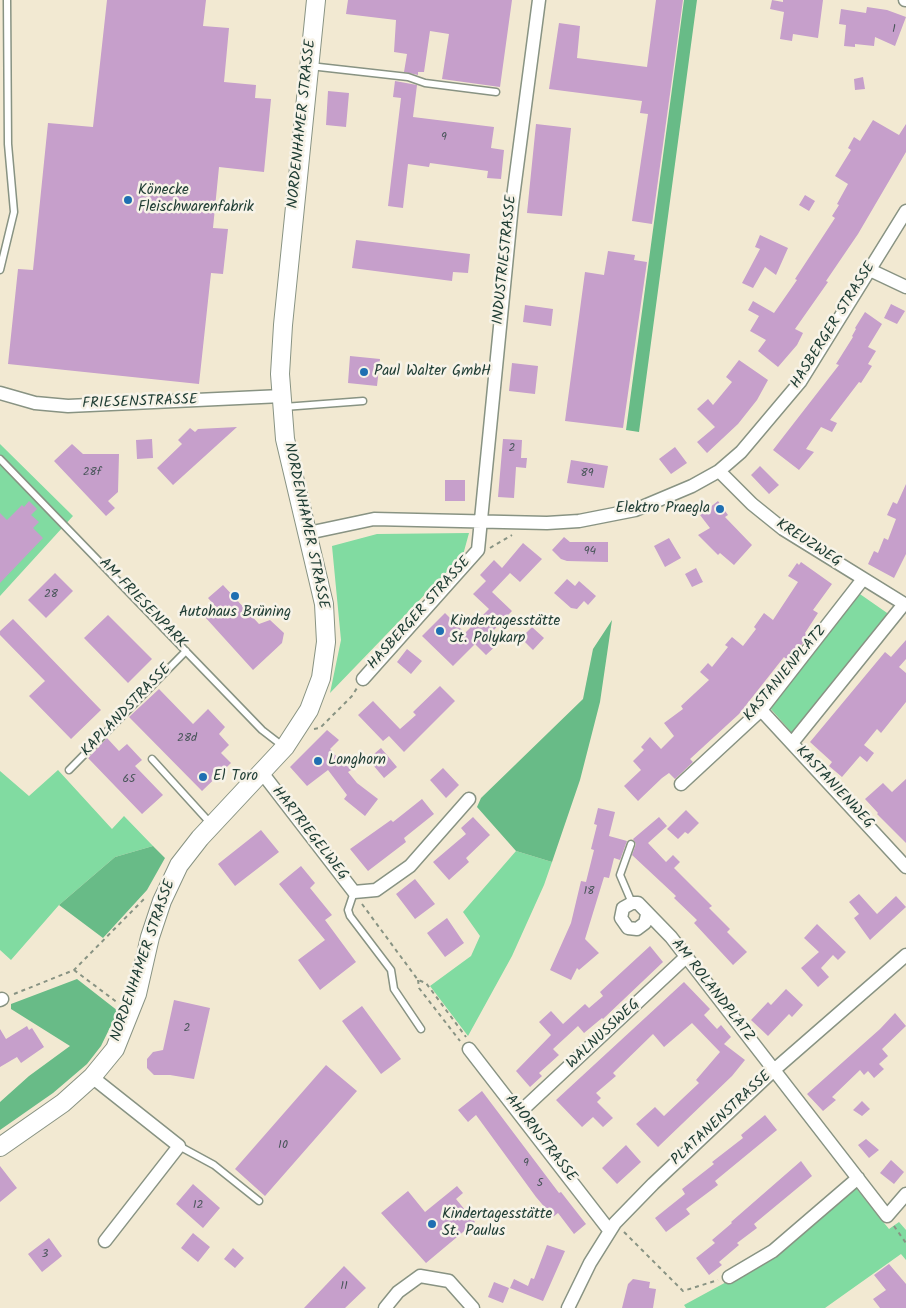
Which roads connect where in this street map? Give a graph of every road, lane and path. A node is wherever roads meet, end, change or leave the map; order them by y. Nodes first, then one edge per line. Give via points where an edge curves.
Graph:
1 (316, 0) edge
2 (539, 0) edge
3 (8, 1) edge
4 (309, 66) junction
5 (496, 92) dead end
6 (906, 211) edge
7 (0, 270) edge
8 (870, 270) junction
9 (906, 287) edge
10 (0, 393) edge
11 (363, 401) dead end
12 (282, 402) junction
13 (0, 459) edge
14 (719, 471) junction
15 (480, 520) junction
16 (531, 522) junction
17 (308, 533) junction
18 (478, 550) junction
19 (863, 579) junction
20 (904, 600) edge
21 (186, 651) junction
22 (363, 678) joint
23 (761, 710) junction
24 (301, 723) junction
25 (792, 743) junction
26 (286, 748) junction
27 (152, 759) dead end
28 (69, 770) dead end
29 (263, 774) junction
30 (681, 784) dead end
31 (469, 799) dead end
32 (212, 826) junction
33 (631, 844) dead end
34 (906, 867) edge
35 (354, 892) junction
36 (162, 901) junction
37 (632, 903) junction
38 (647, 915) junction
39 (906, 955) edge
40 (688, 956) junction
41 (74, 970) junction
42 (418, 980) junction
43 (1, 999) edge
44 (130, 1013) junction
45 (421, 1029) dead end
46 (469, 1049) junction
47 (774, 1070) junction
48 (92, 1077) junction
49 (520, 1112) junction
50 (180, 1146) junction
51 (0, 1147) edge
52 (858, 1178) junction
53 (906, 1194) edge
54 (259, 1201) dead end
55 (887, 1216) junction
56 (612, 1227) junction
57 (105, 1241) dead end
58 (906, 1243) edge
59 (729, 1277) joint
60 (385, 1308) edge
61 (473, 1308) edge
62 (568, 1308) edge

1 - 4 street, NORDENHAMER STRASSE
2 - 15 street, INDUSTRIESTRASSE via 512,205
3 - 7 lane via 8,144 14,212
4 - 5 lane via 408,77
4 - 12 street, NORDENHAMER STRASSE via 282,324
6 - 8 street, HASBERGER STRASSE
8 - 9 street
8 - 14 street, HASBERGER STRASSE via 800,382 770,420
10 - 12 street, FRIESENSTRASSE via 68,406
11 - 12 lane
12 - 17 street, NORDENHAMER STRASSE via 285,439
13 - 21 lane, AM FRIESENPARK
14 - 16 street, HASBERGER STRASSE via 636,510 579,521
14 - 19 street, KREUZWEG via 783,529
15 - 16 street, HASBERGER STRASSE
15 - 17 street, HASBERGER STRASSE via 374,519
15 - 18 street, HASBERGER STRASSE
16 - 18 path via 493,548
17 - 24 street, NORDENHAMER STRASSE via 324,604 326,642 321,678
18 - 22 street, HASBERGER STRASSE
19 - 20 street, KREUZWEG
19 - 23 street, KASTANIENPLATZ
20 - 25 street
21 - 26 lane, AM FRIESENPARK via 262,730
21 - 28 lane, KAPLANDSTRASSE
22 - 24 path via 352,696 320,728 314,730
23 - 25 street, KASTANIENWEG
23 - 30 street, KASTANIENPLATZ
24 - 26 street, NORDENHAMER STRASSE
25 - 34 street, KASTANIENWEG
26 - 29 street, NORDENHAMER STRASSE
27 - 32 lane
29 - 32 street, NORDENHAMER STRASSE
29 - 35 street, HARTRIEGELWEG
31 - 35 street, HARTRIEGELWEG via 410,866 376,890
32 - 36 street, NORDENHAMER STRASSE via 179,865
33 - 37 lane via 620,875
35 - 42 path
35 - 45 lane via 348,910 350,916 391,970 394,989
36 - 41 path via 144,899
36 - 44 street, NORDENHAMER STRASSE
37 - 38 street, AM ROLANDPLATZ via 642,906
37 - 38 street via 623,908 621,914 625,925 639,928
38 - 40 street, AM ROLANDPLATZ
39 - 47 street, PLATANENSTRASSE
40 - 47 street, AM ROLANDPLATZ
40 - 49 street, WALNUSSWEG
41 - 43 path
41 - 44 path
42 - 46 path via 419,988 460,1042
42 - 46 path via 426,983 466,1035
44 - 48 street, NORDENHAMER STRASSE via 115,1048
46 - 49 street, AHORNSTRASSE
47 - 52 street, AM ROLANDPLATZ
47 - 56 street, PLATANENSTRASSE
48 - 50 street
48 - 51 street, NORDENHAMER STRASSE via 63,1103
49 - 56 street, AHORNSTRASSE
50 - 54 lane via 214,1165
50 - 57 street
52 - 55 street, AM ROLANDPLATZ
52 - 59 street via 773,1251
53 - 55 street
55 - 58 path
56 - 59 path via 683,1291
56 - 62 street, PLATANENSTRASSE
60 - 61 street via 398,1292 420,1276 449,1281

